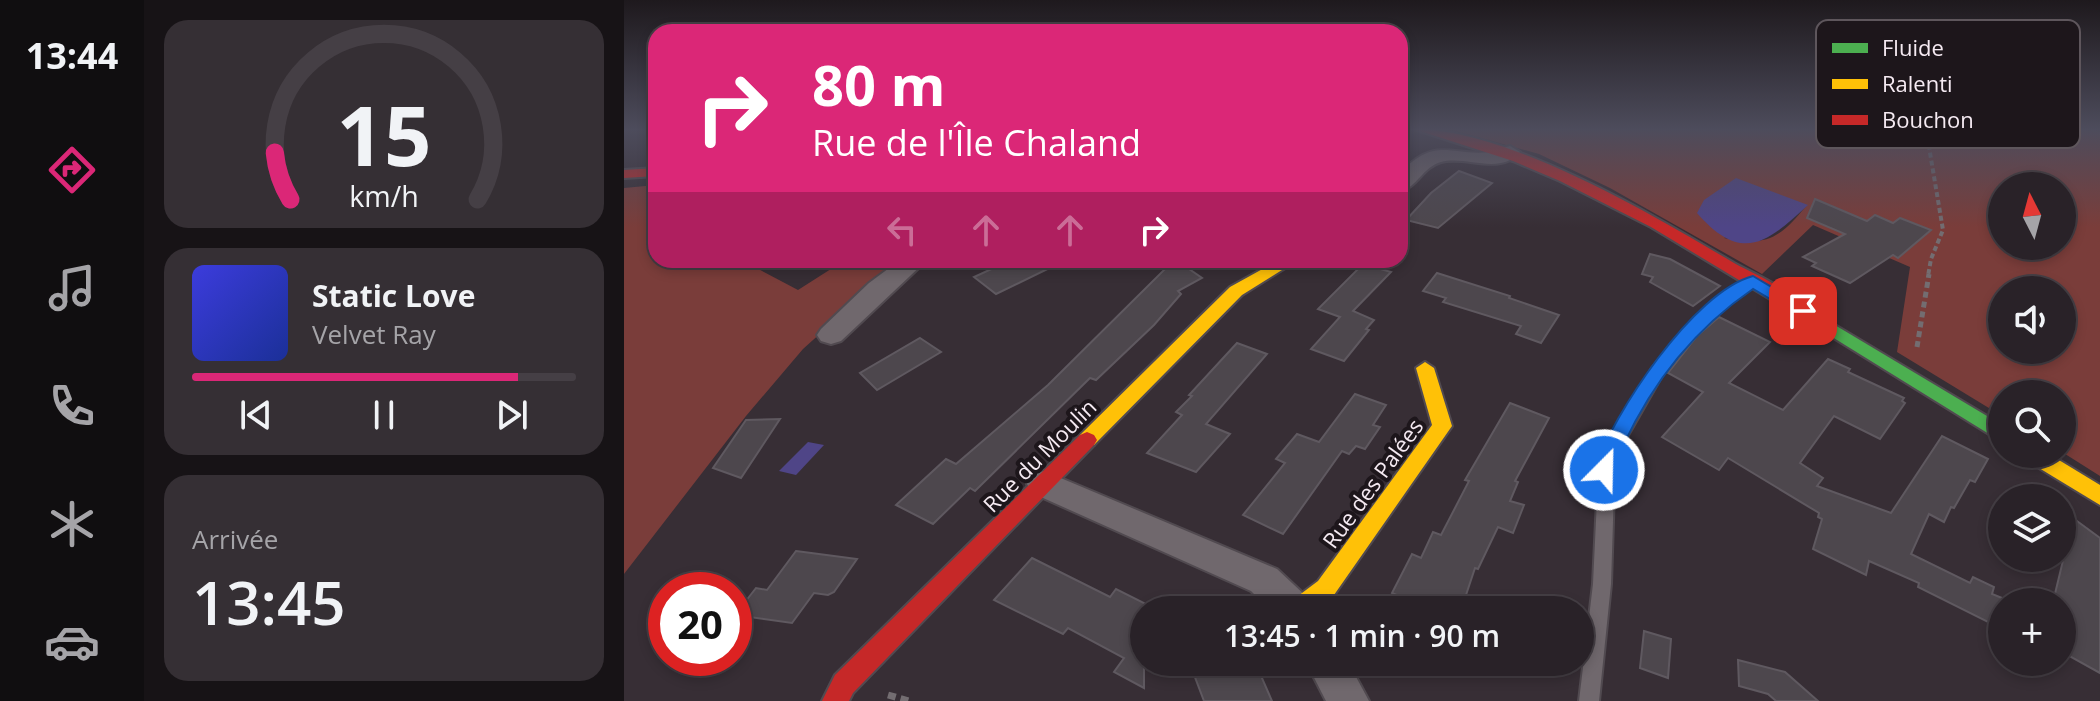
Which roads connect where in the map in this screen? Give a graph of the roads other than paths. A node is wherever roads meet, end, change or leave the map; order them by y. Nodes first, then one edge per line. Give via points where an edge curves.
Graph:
1 (1426, 162) edge
2 (1533, 162) edge
3 (648, 172) edge
4 (624, 174) edge
5 (1408, 178) edge
6 (905, 268) edge
7 (1274, 268) edge
8 (1753, 281) junction
9 (831, 335) dead end
10 (1425, 368) dead end
11 (1988, 426) edge
12 (2055, 468) edge
13 (1044, 484) junction
14 (2100, 496) edge
15 (1282, 596) edge
16 (1315, 596) edge
17 (1334, 676) edge
18 (835, 701) edge
19 (1348, 701) edge
20 (1589, 701) edge

1 - 5 street
2 - 8 street via 1576,180
3 - 4 street
6 - 9 street
7 - 13 street, Rue du Moulin via 1236,291
8 - 11 street
8 - 20 lane via 1690,331 1657,371 1607,458 1602,584
10 - 16 street, Rue des Palées via 1442,426
12 - 14 street
13 - 15 street via 1264,580
13 - 18 street, Rue du Moulin via 844,684
17 - 19 street

